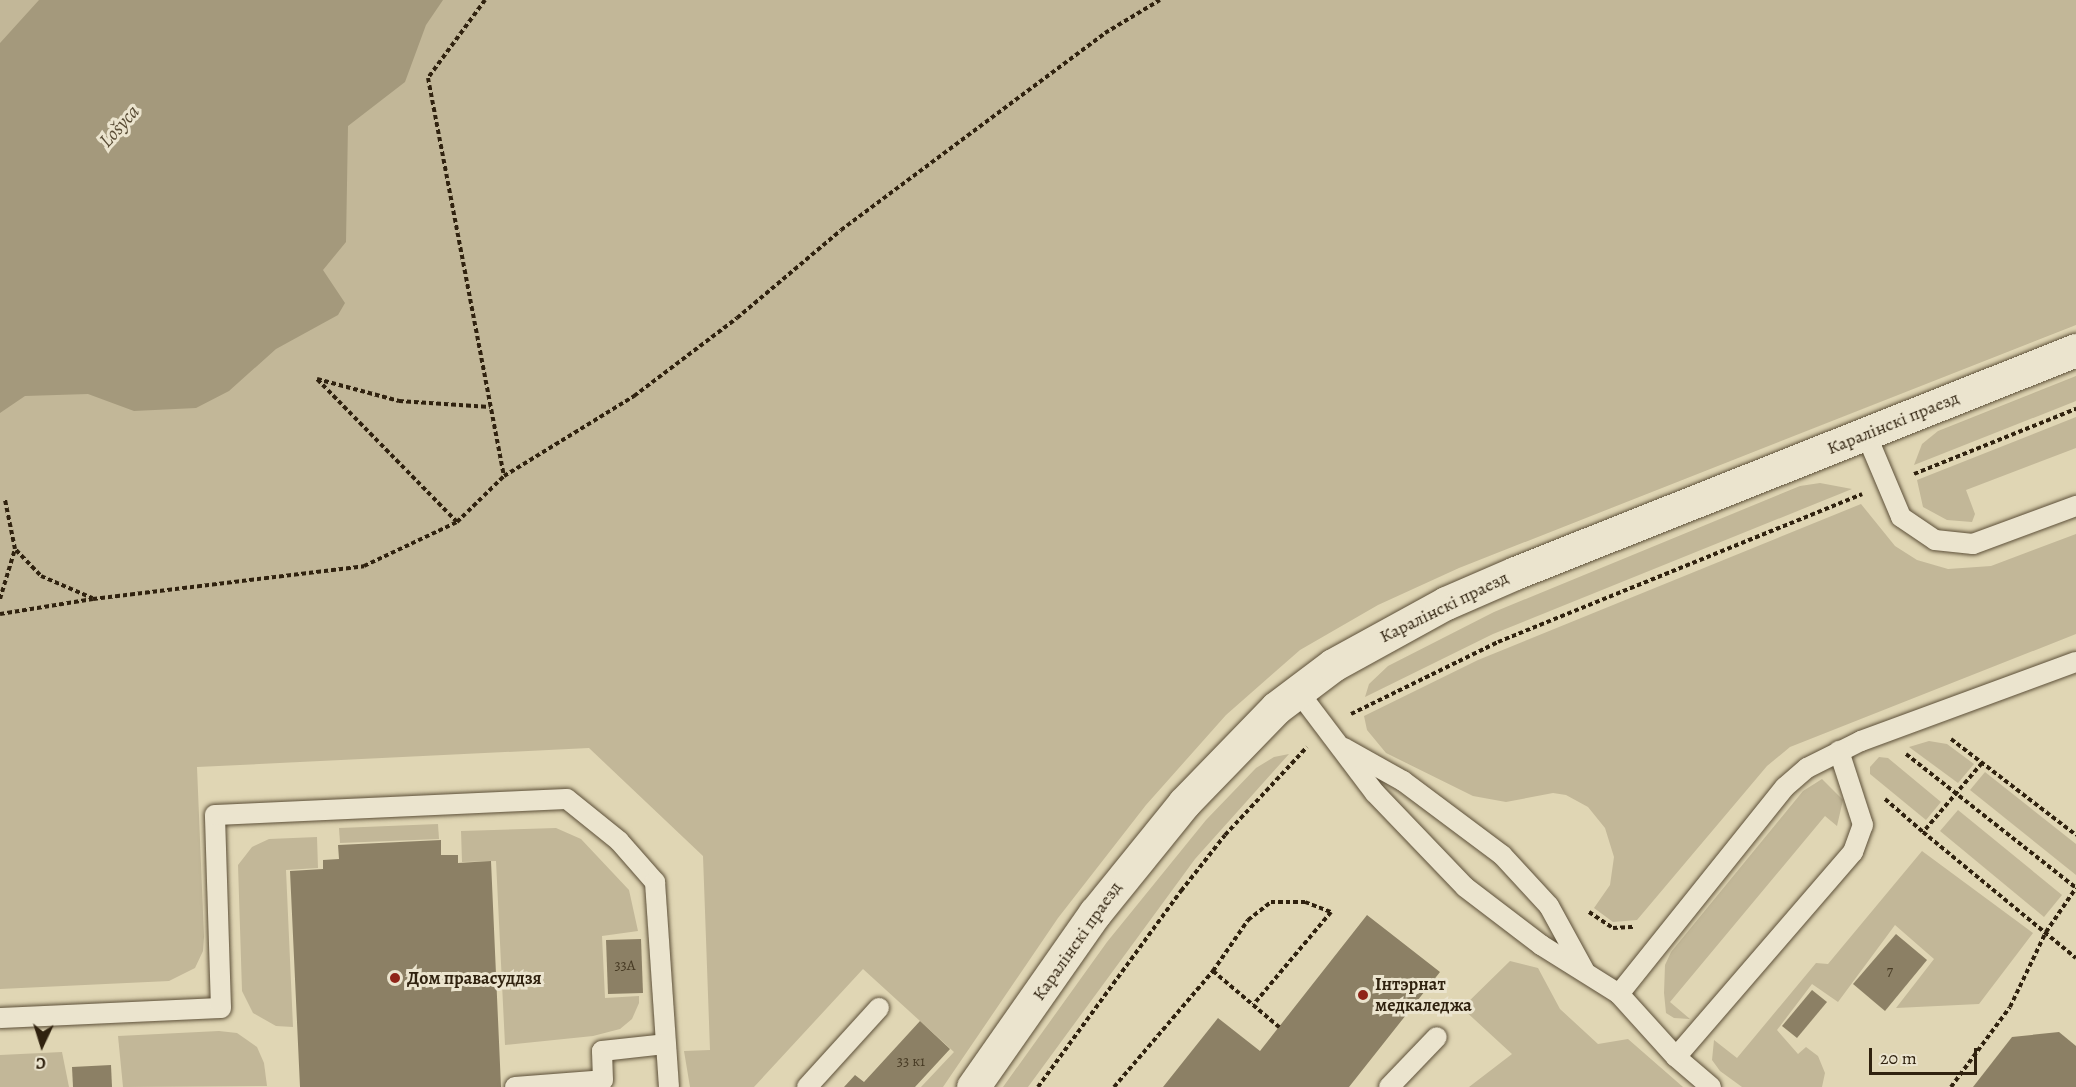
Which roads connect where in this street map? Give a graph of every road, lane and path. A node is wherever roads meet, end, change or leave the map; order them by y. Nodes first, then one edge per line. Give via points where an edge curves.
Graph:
1 (485, 0) edge
2 (1160, 0) edge
3 (2076, 350) edge
4 (490, 407) junction
5 (2076, 409) edge
6 (1866, 434) junction
7 (504, 476) junction
8 (1886, 484) junction
9 (5, 500) dead end
10 (2076, 506) edge
11 (457, 522) junction
12 (15, 549) junction
13 (0, 598) edge
14 (93, 599) junction
15 (0, 614) edge
16 (2076, 662) edge
17 (1298, 690) junction
18 (1332, 736) junction
19 (1943, 736) dead end
20 (1839, 751) junction
21 (1902, 751) dead end
22 (1982, 763) junction
23 (1957, 794) junction
24 (2076, 835) edge
25 (2076, 888) edge
26 (2046, 932) junction
27 (2076, 958) edge
28 (1213, 971) junction
29 (1586, 973) junction
30 (1619, 994) junction
31 (1253, 1005) junction
32 (879, 1008) dead end
33 (0, 1018) edge
34 (1279, 1027) dead end
35 (1437, 1037) dead end
36 (665, 1044) junction
37 (1676, 1057) junction
38 (515, 1087) edge
39 (669, 1087) edge
40 (807, 1087) edge
41 (973, 1087) edge
42 (1038, 1087) edge
43 (1114, 1087) edge
44 (1389, 1087) edge
45 (1711, 1087) edge
46 (1951, 1087) edge

1 - 4 path via 428,78
2 - 7 path via 1105,33 841,230 737,318 634,396
3 - 6 street, Каралінскі праезд
4 - 7 path
4 - 11 path via 399,401 317,379
5 - 8 path
6 - 8 lane
6 - 17 street, Каралінскі праезд via 1446,603 1351,654
7 - 11 path
8 - 10 lane via 1906,523 1928,537 1950,544 1985,541
8 - 18 path via 1498,642 1365,706
9 - 12 path
11 - 14 path via 364,566
12 - 13 path
12 - 14 path via 41,576
14 - 15 path
16 - 20 lane
17 - 18 lane
17 - 41 street, Каралінскі праезд via 1226,756 1132,865
18 - 29 lane via 1375,793 1465,887 1541,945
18 - 29 lane via 1403,780 1502,855 1549,906
18 - 42 path via 1298,755 1225,836
19 - 22 path
20 - 30 lane via 1785,787
20 - 37 lane via 1863,825 1853,852
21 - 23 path
22 - 23 path
22 - 24 path
23 - 25 path
23 - 26 path via 1923,832
25 - 26 path
26 - 27 path
26 - 46 path via 2010,1007
28 - 31 path
28 - 31 path via 1248,920 1271,902 1305,903 1331,912
28 - 43 path
29 - 30 lane
30 - 37 lane
31 - 34 path
32 - 40 lane
33 - 36 lane via 221,1008 215,815 567,799 619,841 655,882
35 - 44 lane
36 - 38 lane via 602,1051 603,1080
36 - 39 lane
37 - 45 lane

